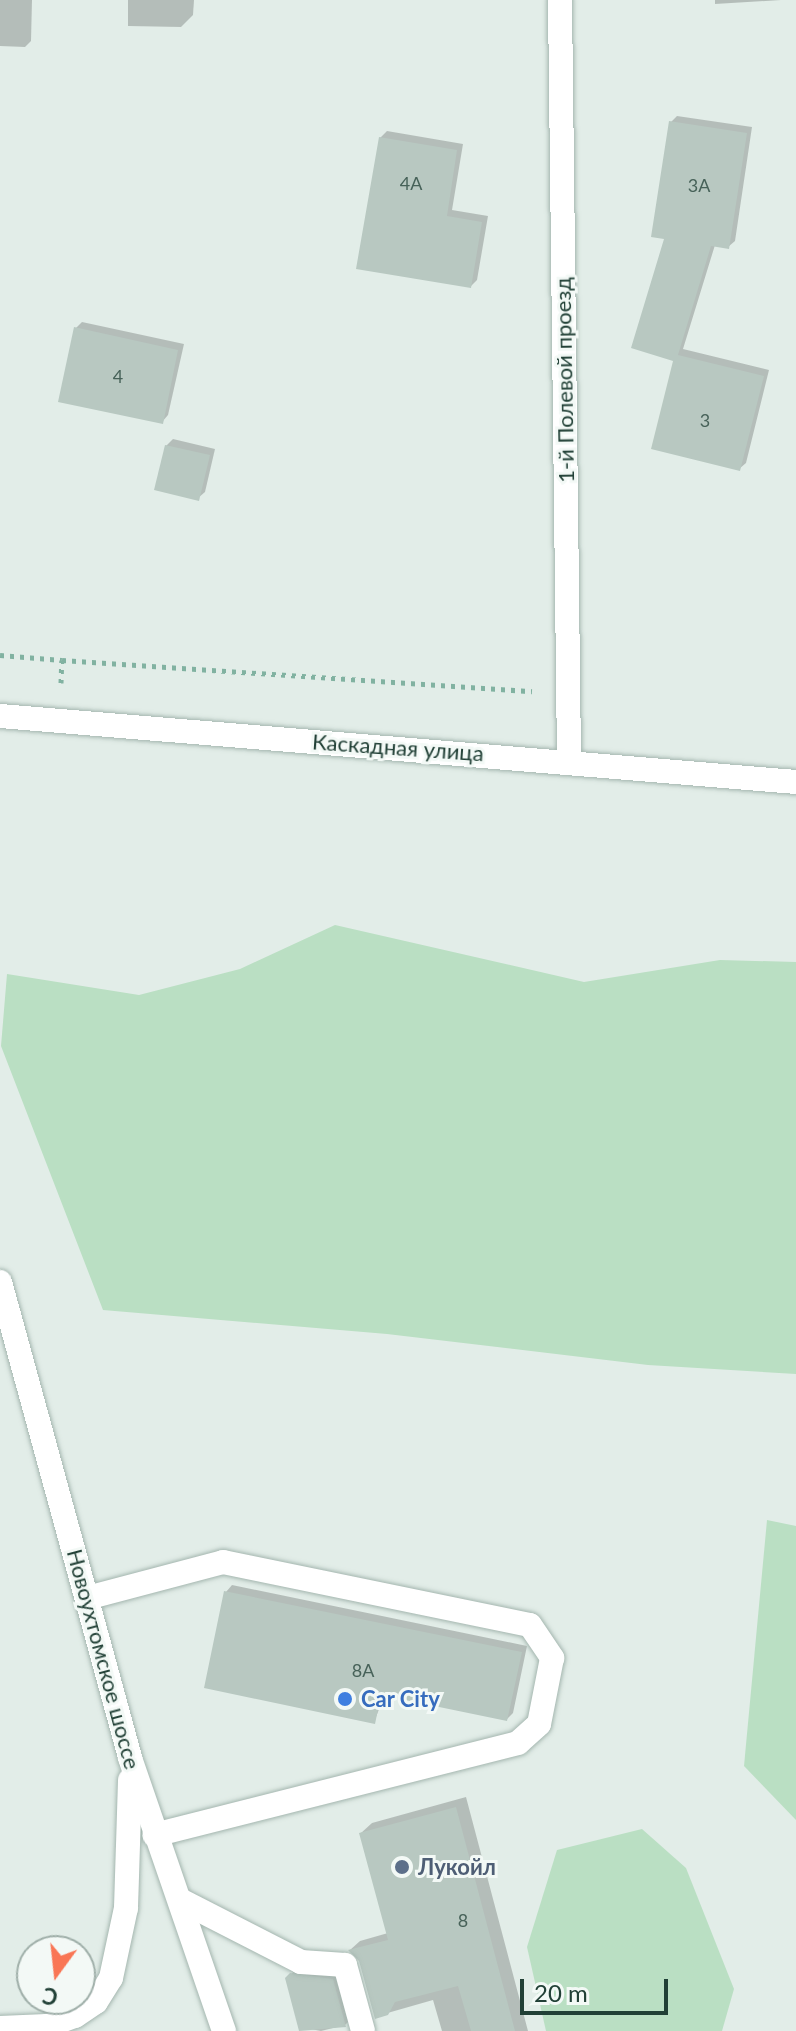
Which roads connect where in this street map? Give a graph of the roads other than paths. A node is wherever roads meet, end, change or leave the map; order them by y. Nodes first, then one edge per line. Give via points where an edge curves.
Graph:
1 (560, 0) edge
2 (0, 716) edge
3 (569, 759) junction
4 (796, 782) edge
5 (0, 1282) edge
6 (87, 1598) junction
7 (130, 1758) junction
8 (154, 1835) junction
9 (180, 1900) junction
10 (0, 2028) edge
11 (224, 2031) edge
12 (363, 2031) edge

1 - 3 street, 1-й Полевой проезд
2 - 3 street, Каскадная улица
3 - 4 street, Каскадная улица
5 - 6 street, Новоухтомское шоссе
6 - 7 street, Новоухтомское шоссе
6 - 8 street via 223,1562 530,1625 552,1658 539,1724 518,1743
7 - 8 street, Новоухтомское шоссе
7 - 10 street via 126,1908 111,1978 96,2002 75,2016 47,2026
8 - 9 street, Новоухтомское шоссе
9 - 11 street, Новоухтомское шоссе
9 - 12 street via 301,1962 345,1965

